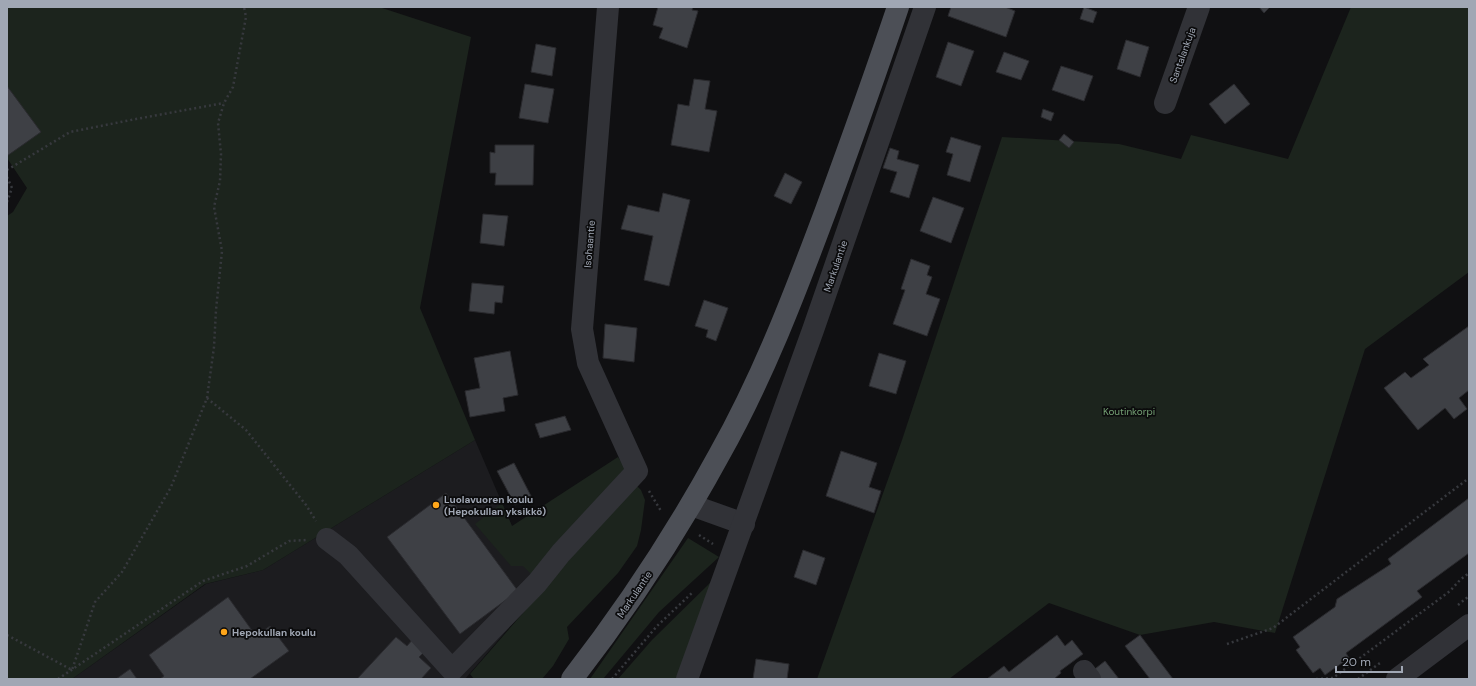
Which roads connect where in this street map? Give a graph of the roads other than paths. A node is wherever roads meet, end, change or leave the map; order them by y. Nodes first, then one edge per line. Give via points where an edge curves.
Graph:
1 (608, 7) edge
2 (898, 7) edge
3 (925, 7) edge
4 (1199, 7) edge
5 (1165, 103) dead end
6 (691, 505) junction
7 (744, 524) junction
8 (327, 539) road end
9 (1469, 625) edge
10 (572, 679) edge
11 (687, 679) edge
12 (1397, 679) edge

1 - 8 street, Isohaantie via 582,329 588,363 637,471 561,553 537,583 452,670 348,554
2 - 6 main road, Markulantie via 796,293 720,454
3 - 7 street, Markulantie
4 - 5 street, Santalankuja
6 - 7 street
6 - 10 main road, Markulantie via 636,592
7 - 11 street, Markulantie
9 - 12 street

